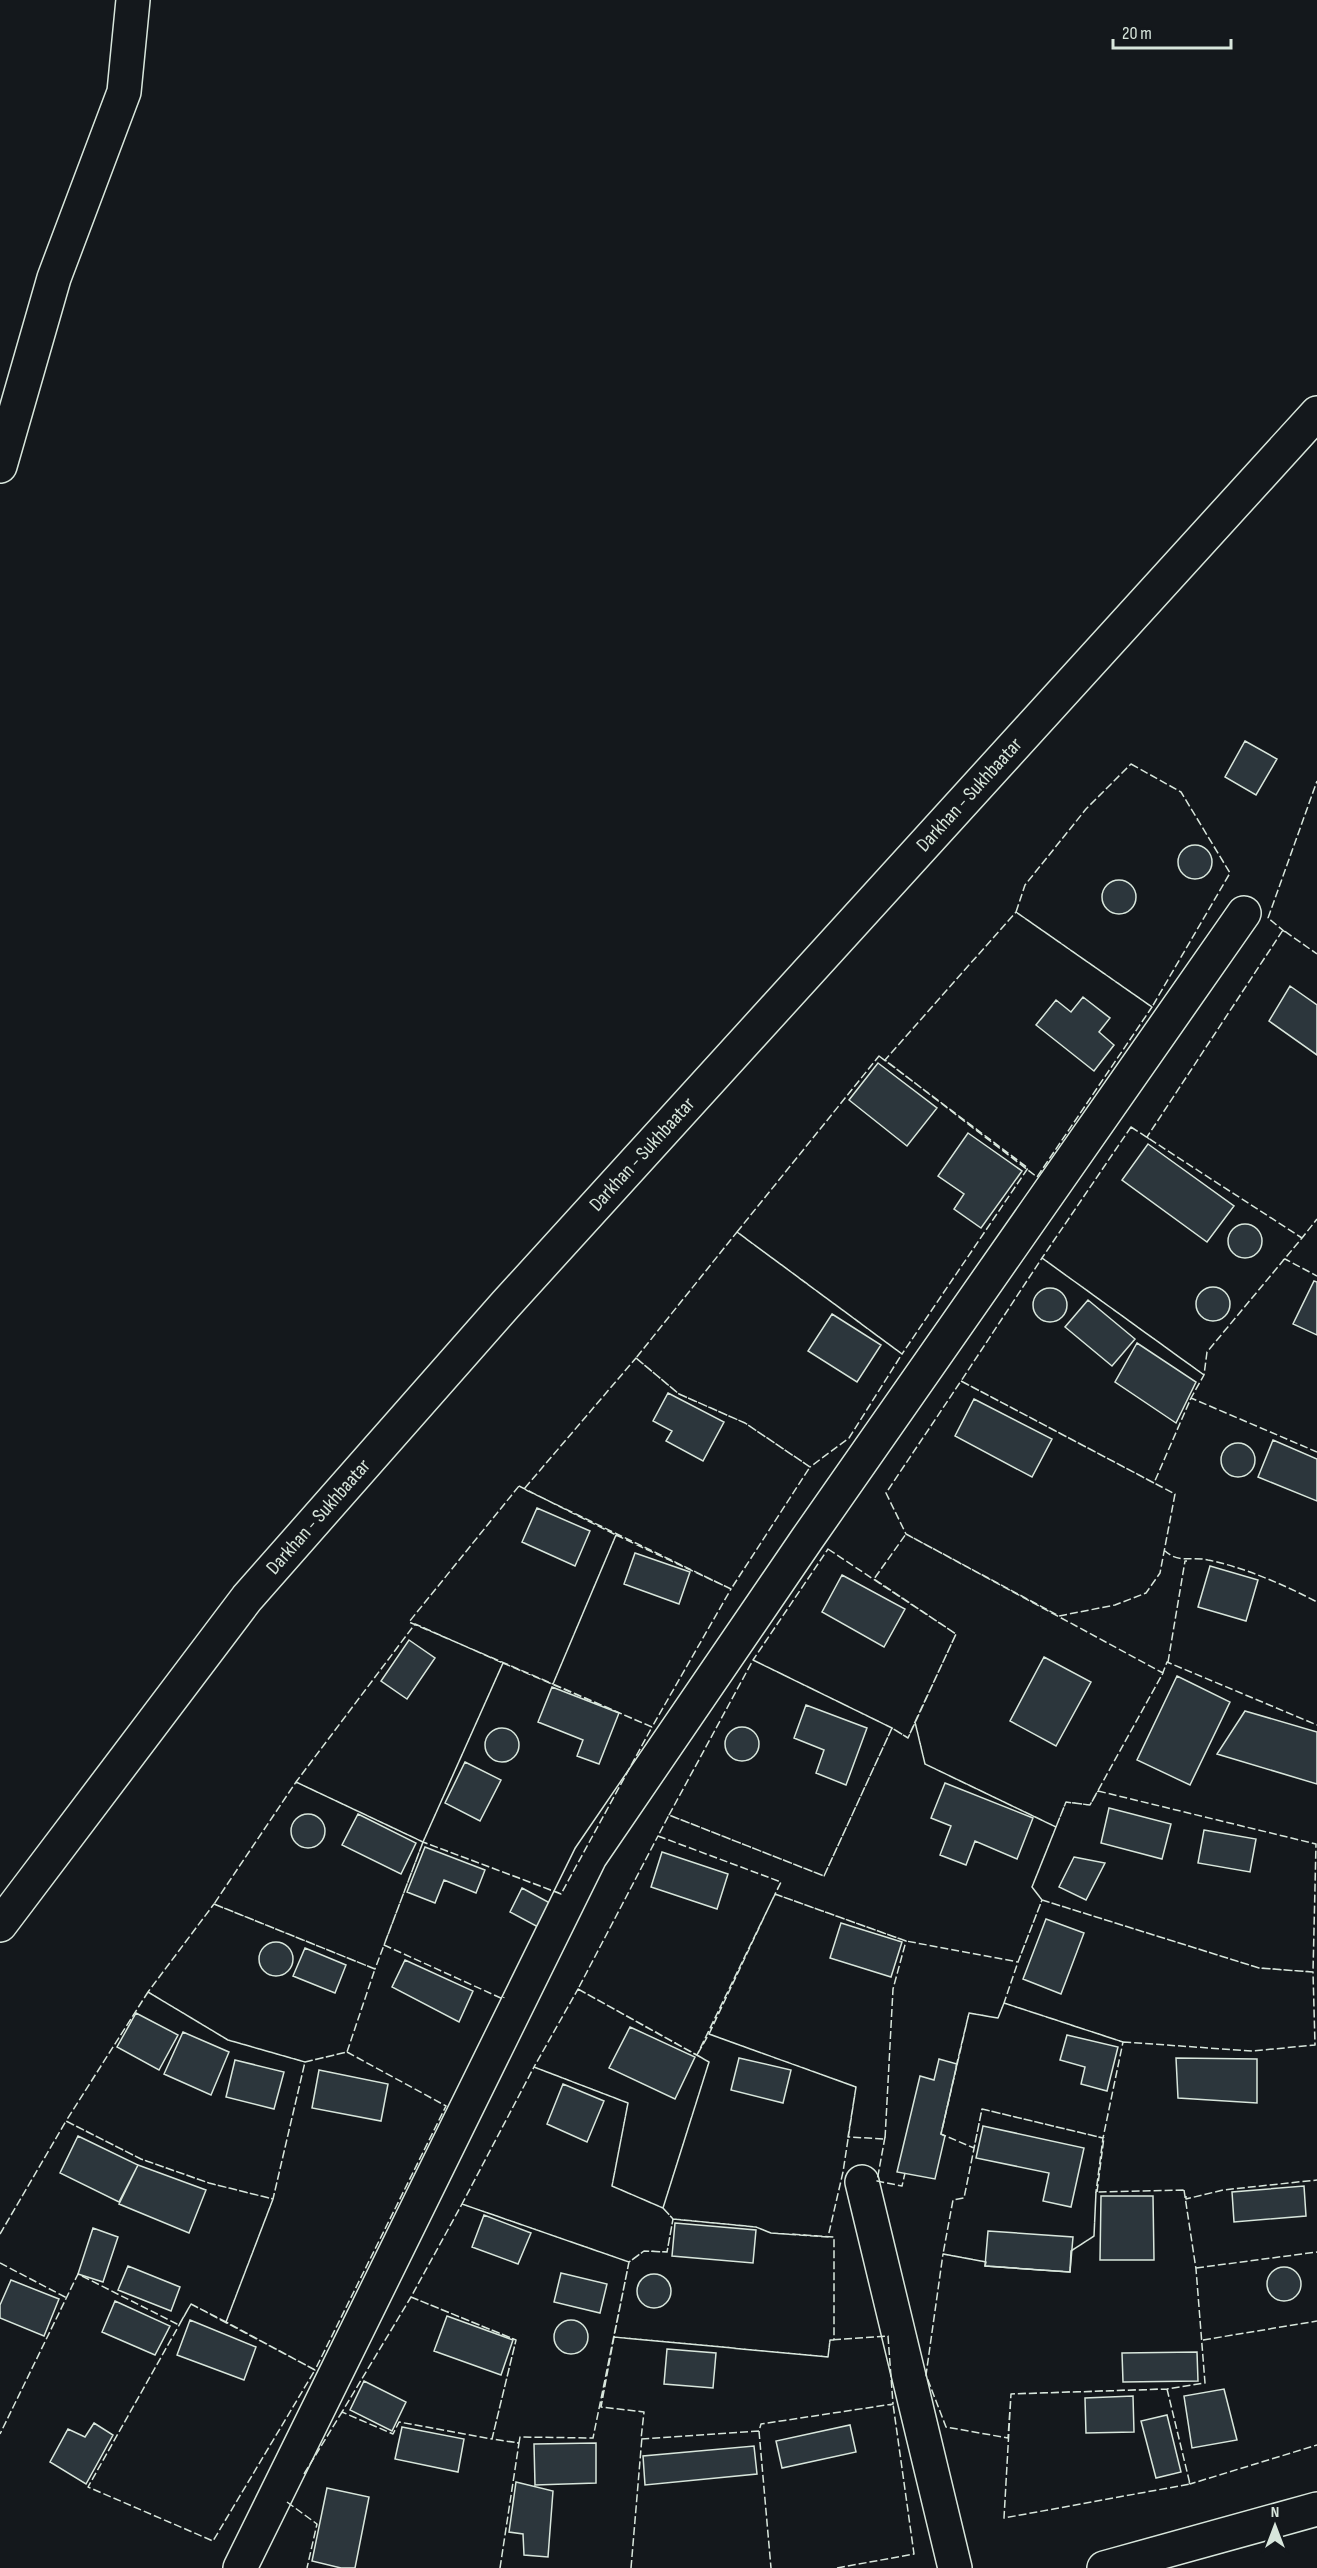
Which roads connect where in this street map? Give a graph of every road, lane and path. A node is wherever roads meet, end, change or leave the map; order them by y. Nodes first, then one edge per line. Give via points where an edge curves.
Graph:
1 (133, 0) edge
2 (1317, 413) edge
3 (0, 466) edge
4 (1244, 913) dead end
5 (0, 1925) edge
6 (862, 2182) dead end
7 (1317, 2509) edge
8 (240, 2568) edge
9 (955, 2568) edge
10 (1104, 2568) edge

1 - 3 main road via 124,92 54,278
2 - 5 main road, Darkhan - Sukhbaatar via 506,1304 247,1598
4 - 8 main road via 813,1529 590,1857
6 - 9 main road
7 - 10 main road

